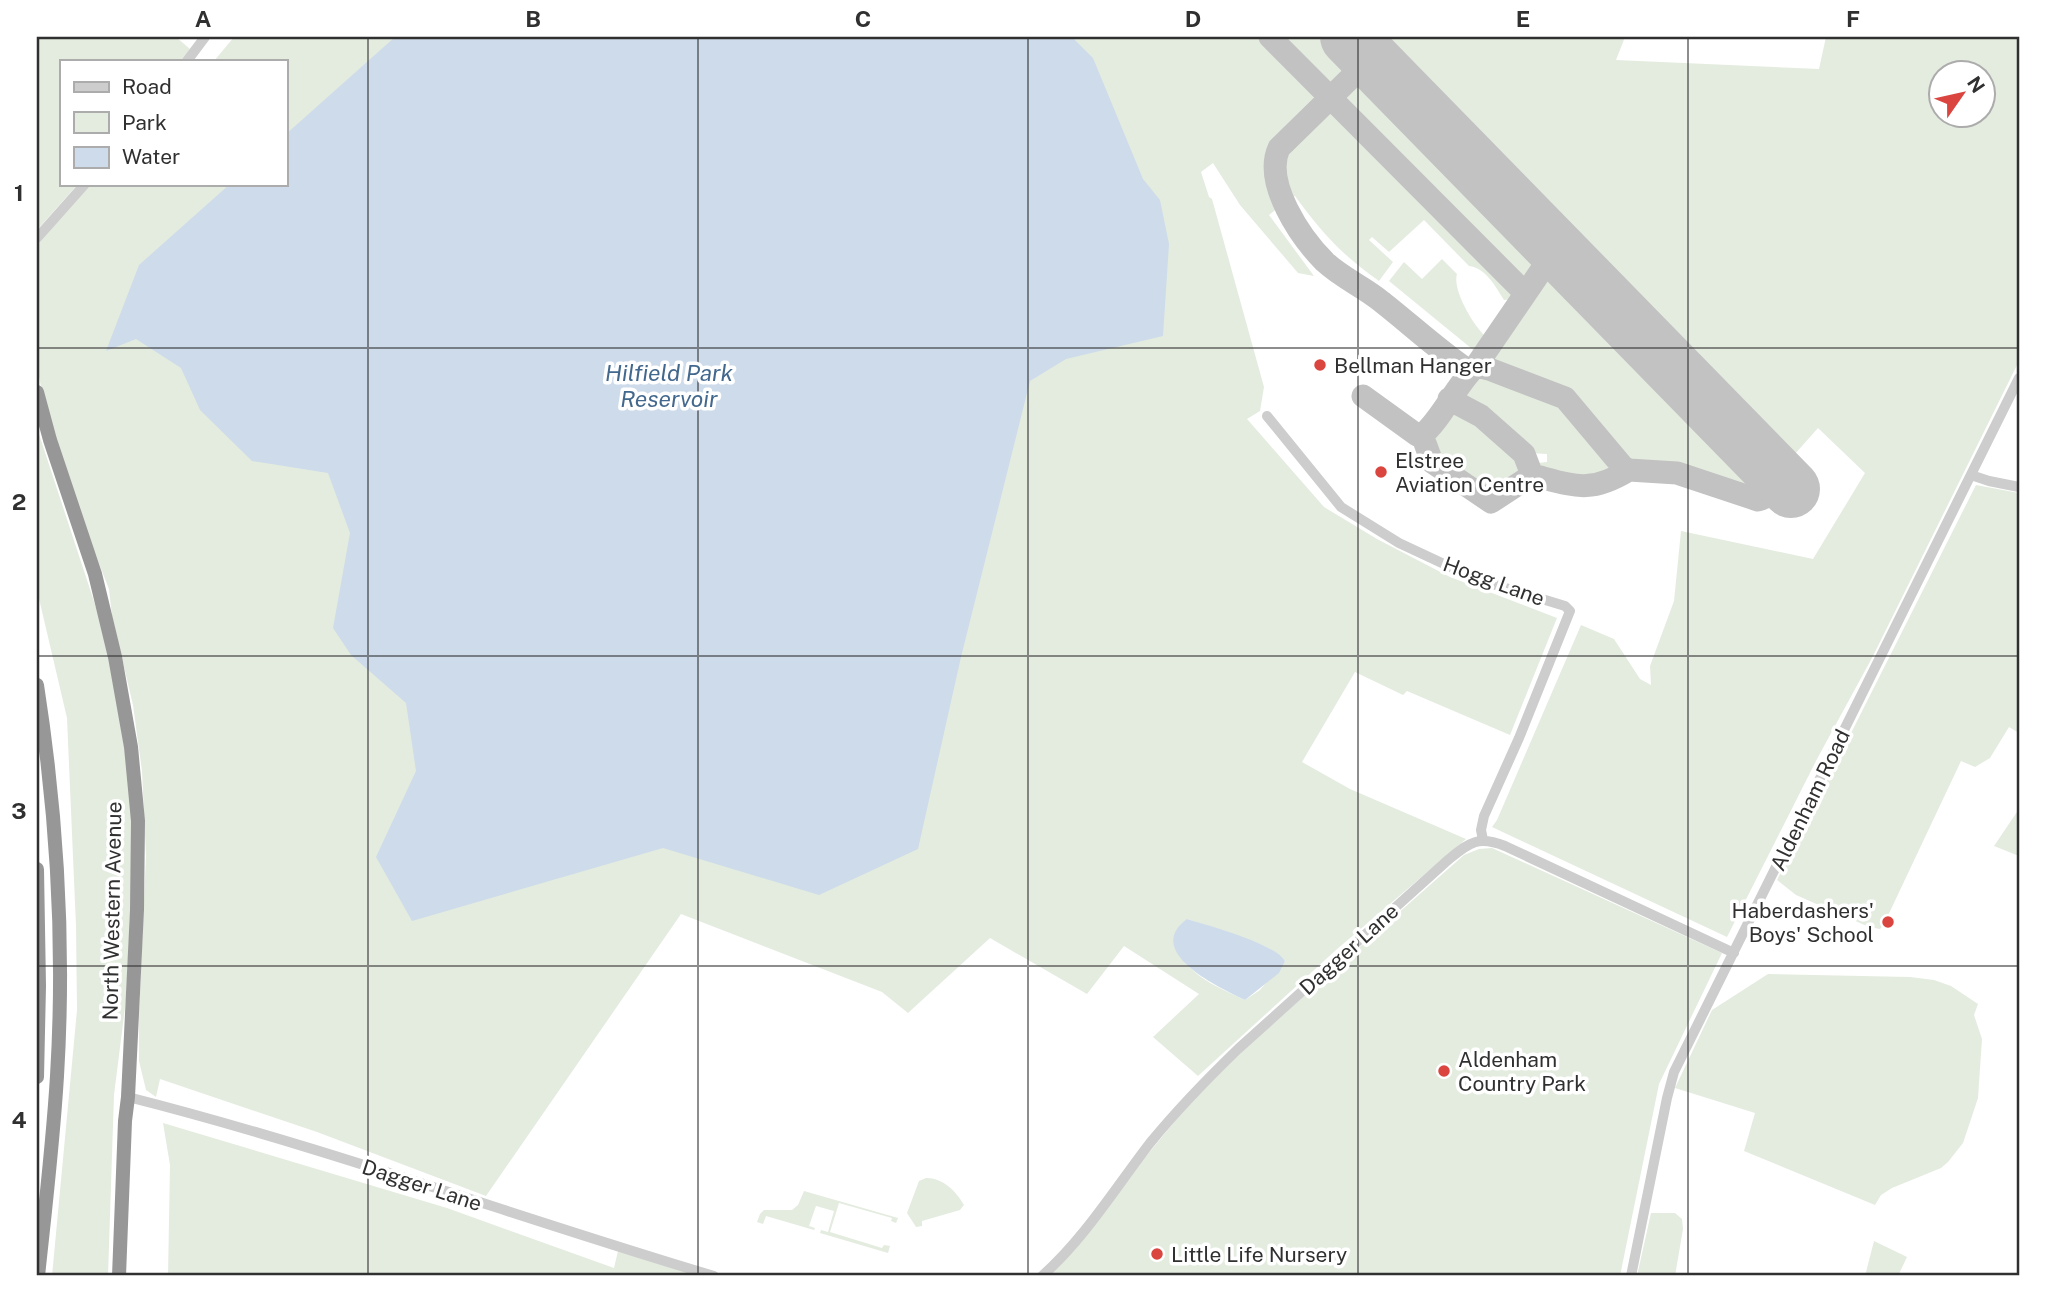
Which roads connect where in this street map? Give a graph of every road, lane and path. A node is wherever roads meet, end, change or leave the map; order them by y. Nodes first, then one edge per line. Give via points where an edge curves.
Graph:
1 (205, 37) edge
2 (188, 60) edge
3 (83, 186) edge
4 (37, 238) edge
5 (2019, 378) edge
6 (37, 392) edge
7 (1267, 416) dead end
8 (1971, 475) junction
9 (2019, 487) edge
10 (37, 685) edge
11 (1483, 840) junction
12 (37, 869) edge
13 (1734, 953) junction
14 (37, 1077) edge
15 (128, 1097) junction
16 (38, 1276) edge
17 (119, 1276) edge
18 (714, 1276) edge
19 (1042, 1276) edge
20 (1631, 1276) edge

1 - 2 street
3 - 4 street
5 - 8 street, Aldenham Road
6 - 15 highway, North Western Avenue via 95,574 131,747 138,821
7 - 11 street, Hogg Lane via 1341,507 1465,574 1570,611 1483,816
8 - 9 street
8 - 13 street, Aldenham Road
10 - 16 highway via 55,839 60,975 55,1107
11 - 13 street via 1505,846
11 - 19 street, Dagger Lane via 1448,860 1238,1049 1153,1140
12 - 14 highway
13 - 20 street, Aldenham Road via 1670,1085
15 - 17 highway, North Western Avenue
15 - 18 street, Dagger Lane via 281,1140

